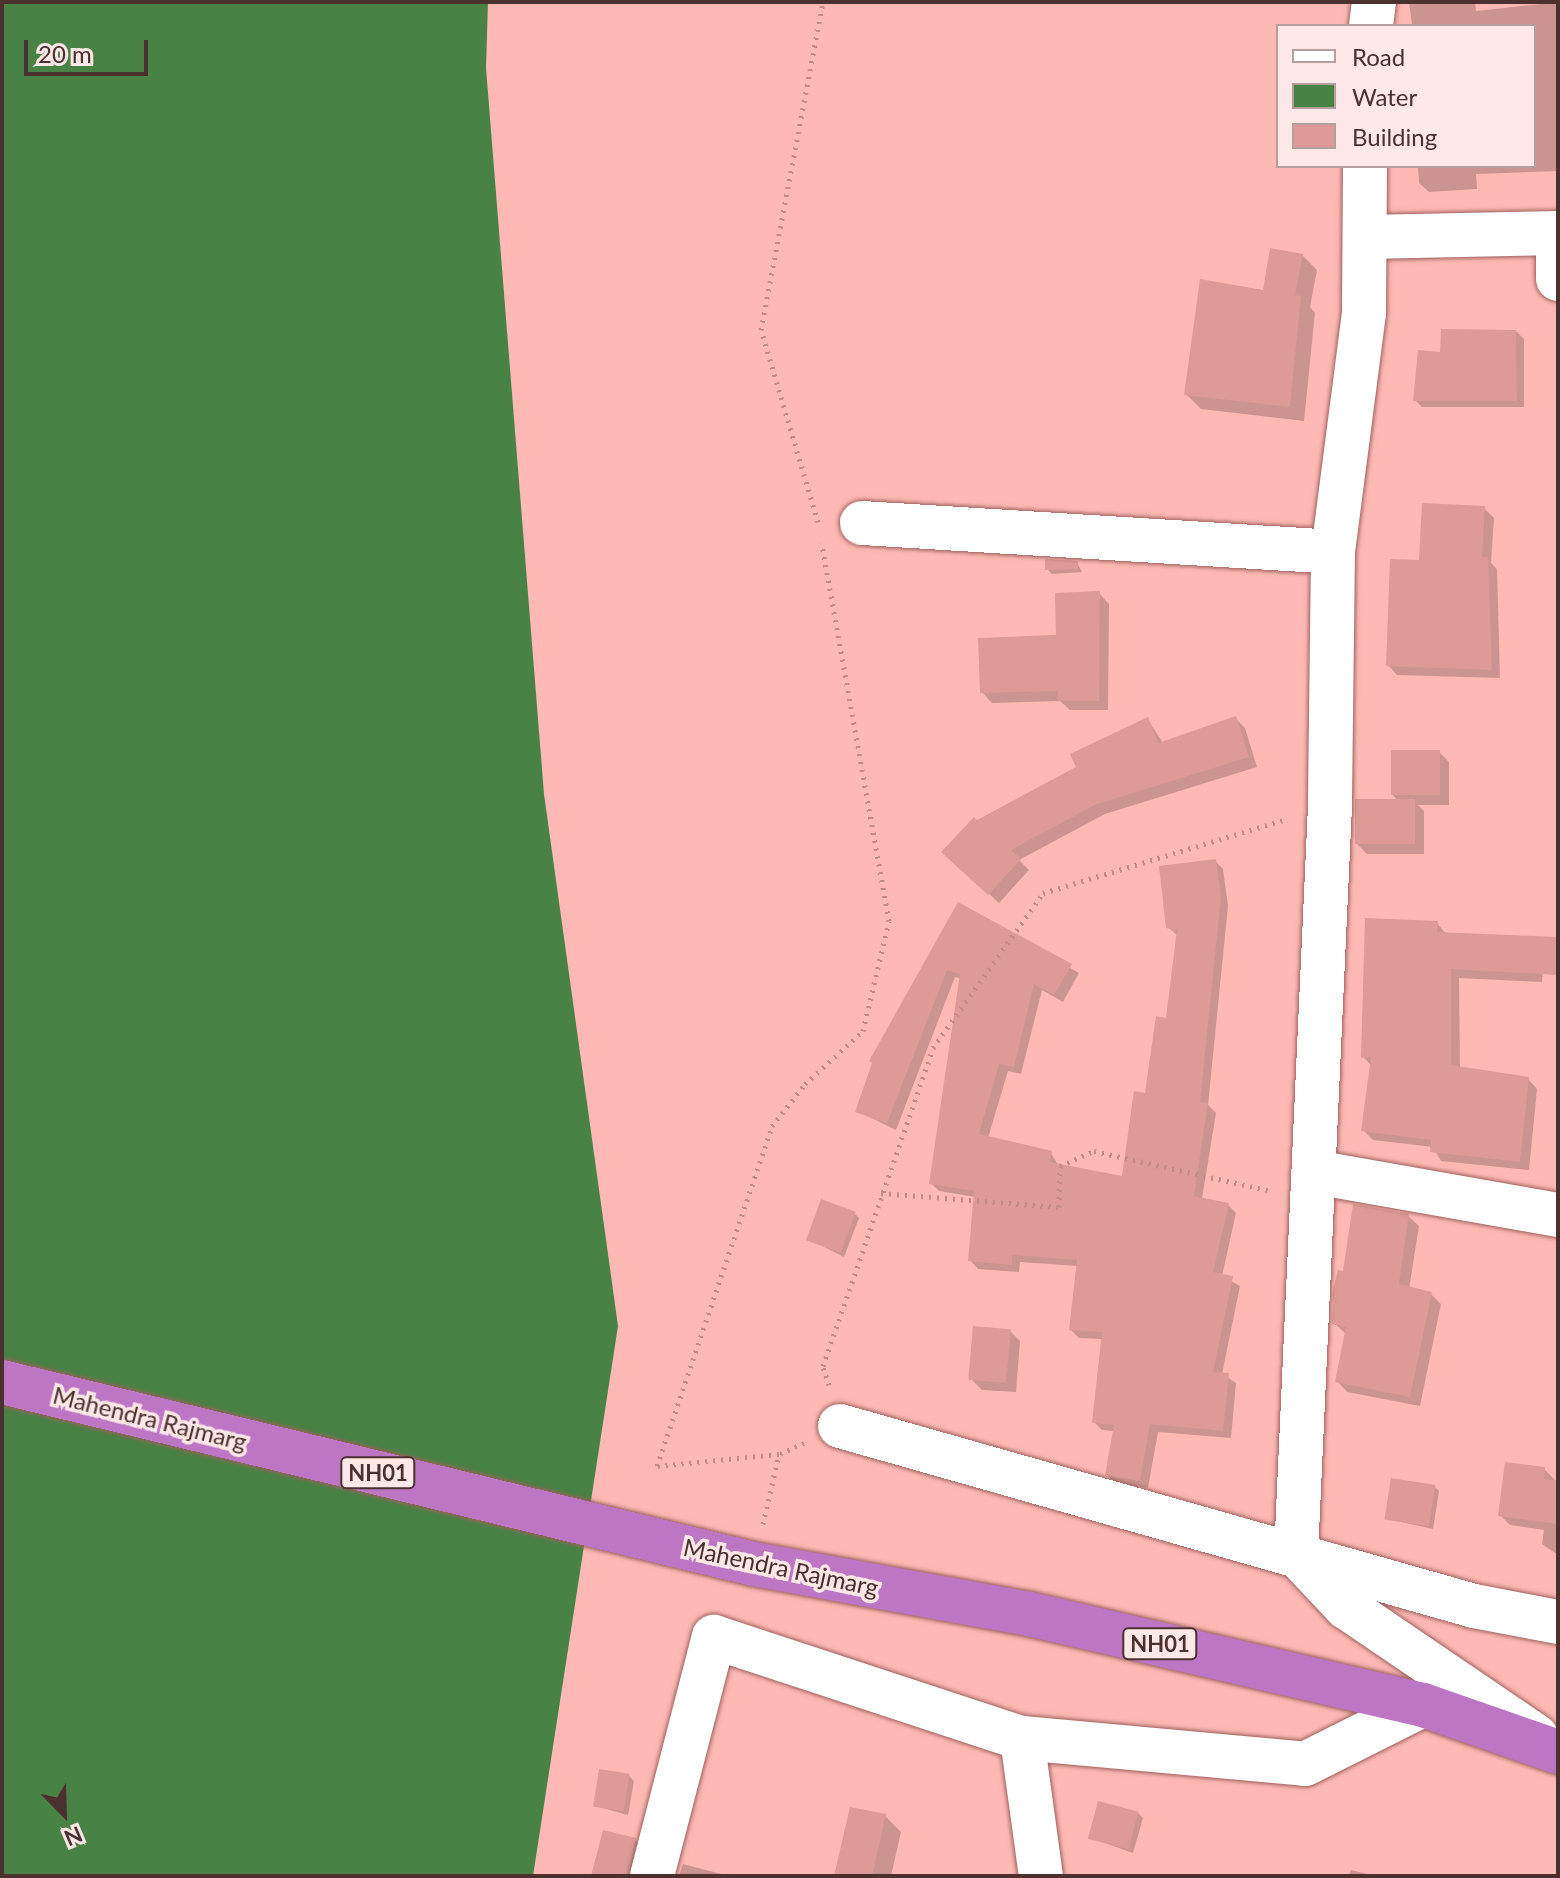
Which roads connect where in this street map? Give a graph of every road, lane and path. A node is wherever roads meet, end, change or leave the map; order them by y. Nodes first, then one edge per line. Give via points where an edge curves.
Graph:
1 (823, 2) edge
2 (1374, 2) edge
3 (1371, 24) edge
4 (1365, 168) edge
5 (1558, 233) edge
6 (1365, 237) junction
7 (1558, 279) edge
8 (862, 523) dead end
9 (1333, 552) junction
10 (1330, 806) junction
11 (1313, 1186) junction
12 (881, 1193) junction
13 (1558, 1215) edge
14 (2, 1382) edge
15 (840, 1426) joint
16 (1296, 1554) junction
17 (754, 1564) junction
18 (1558, 1622) edge
19 (1423, 1705) junction
20 (1022, 1738) junction
21 (1558, 1751) edge
22 (652, 1876) edge
23 (1041, 1876) edge

1 - 17 path via 761,330 819,528 889,921 863,1031 805,1084 772,1126 657,1466 779,1454
2 - 3 street
4 - 6 street
5 - 6 street
5 - 7 street
6 - 9 street via 1364,313
8 - 9 street
9 - 10 street
10 - 11 street
10 - 12 path via 1043,893 933,1048
11 - 12 path via 1094,1151 1060,1166 1059,1207
11 - 13 street
11 - 16 street
12 - 15 path via 823,1366
14 - 17 highway, Mahendra Rajmarg / NH01
15 - 16 street
16 - 18 street via 1474,1606
16 - 21 street via 1346,1607
17 - 19 highway, Mahendra Rajmarg / NH01 via 1029,1614
19 - 20 street via 1305,1764
19 - 21 highway, Mahendra Rajmarg / NH01
20 - 22 street via 714,1637
20 - 23 street

